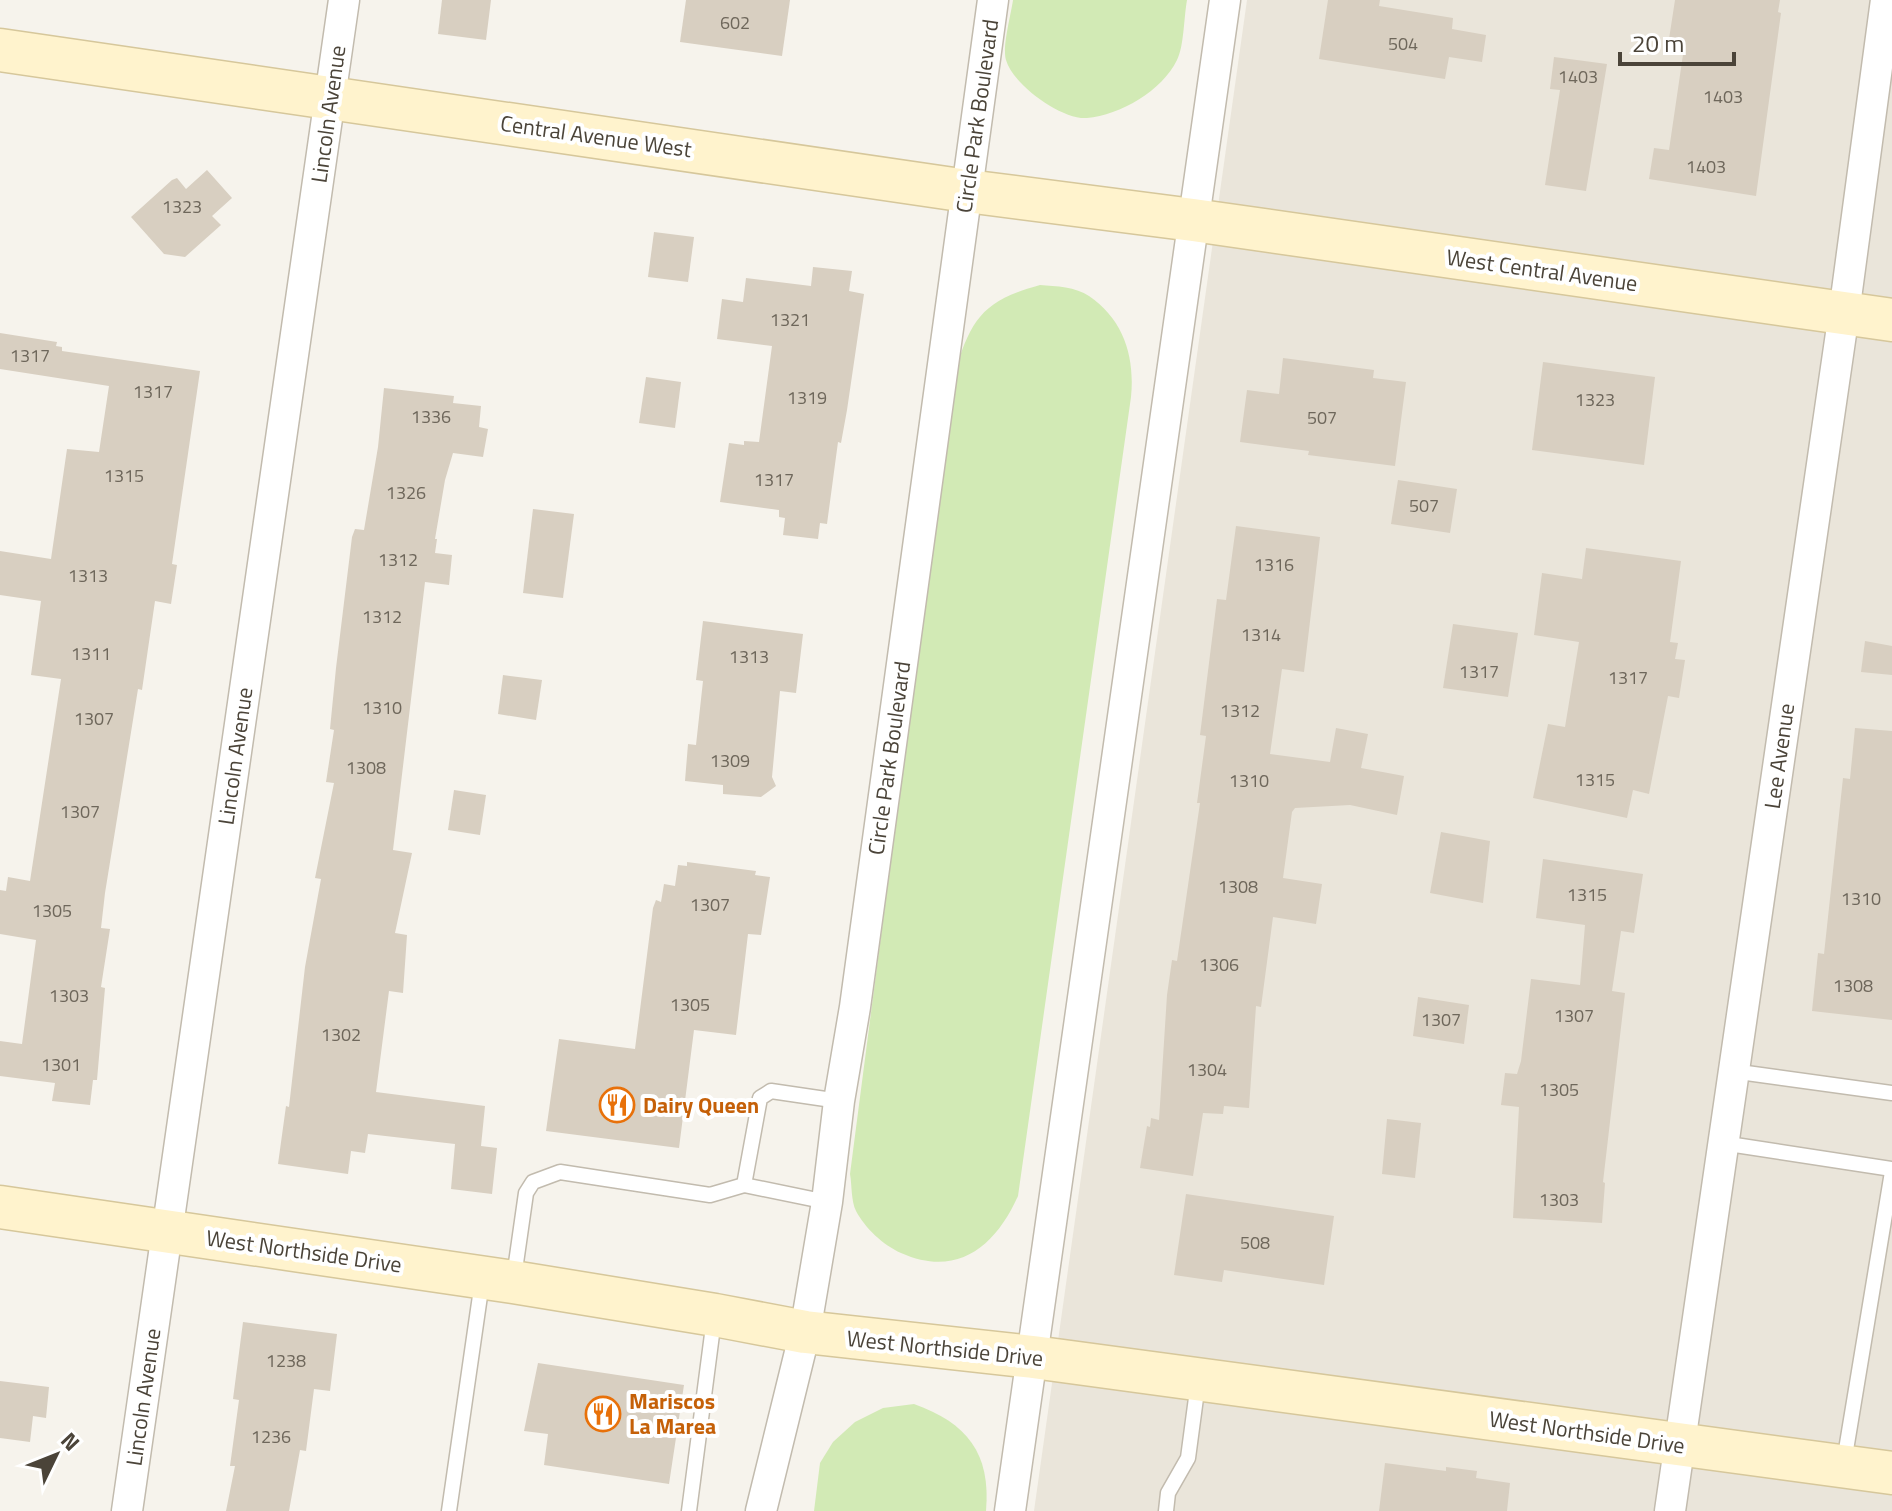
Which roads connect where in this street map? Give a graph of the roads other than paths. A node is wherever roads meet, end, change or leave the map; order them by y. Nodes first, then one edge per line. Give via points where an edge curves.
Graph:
1 (344, 0) edge
2 (993, 0) edge
3 (1225, 0) edge
4 (1886, 0) edge
5 (0, 50) edge
6 (331, 97) junction
7 (967, 191) junction
8 (1193, 220) junction
9 (1844, 313) junction
10 (1892, 320) edge
11 (1732, 1071) junction
12 (1892, 1093) edge
13 (839, 1101) junction
14 (1722, 1143) junction
15 (1892, 1170) edge
16 (744, 1185) junction
17 (827, 1202) junction
18 (0, 1207) edge
19 (167, 1231) junction
20 (498, 1280) junction
21 (715, 1315) junction
22 (805, 1332) junction
23 (1033, 1357) junction
24 (1199, 1379) junction
25 (1677, 1444) junction
26 (1843, 1467) junction
27 (1892, 1473) edge
28 (127, 1511) edge
29 (449, 1511) edge
30 (689, 1511) edge
31 (761, 1511) edge
32 (1010, 1511) edge
33 (1166, 1511) edge
34 (1670, 1511) edge

1 - 6 street, Lincoln Avenue
2 - 7 street, Circle Park Boulevard
3 - 8 street
4 - 9 street, Lee Avenue
5 - 6 street, Central Avenue West
6 - 7 street, Central Avenue West
6 - 19 street, Lincoln Avenue
7 - 8 street, Central Avenue West
7 - 13 street, Circle Park Boulevard
8 - 9 street, West Central Avenue
8 - 23 street
9 - 10 street, West Central Avenue
9 - 11 street, Lee Avenue
11 - 12 lane
11 - 14 street, Lee Avenue
13 - 16 lane via 771,1091 760,1098
13 - 17 street, Circle Park Boulevard
14 - 15 lane
14 - 25 street, Lee Avenue
15 - 26 lane
16 - 17 lane
16 - 20 lane via 710,1195 560,1172 533,1182
17 - 22 street, Circle Park Boulevard
18 - 19 street, West Northside Drive
19 - 20 street, West Northside Drive
19 - 28 street, Lincoln Avenue
20 - 21 street, West Northside Drive
20 - 29 lane
21 - 22 street, West Northside Drive
21 - 30 lane
22 - 23 street, West Northside Drive
22 - 31 street, Circle Park Boulevard
23 - 24 street, West Northside Drive
23 - 32 street
24 - 25 street, West Northside Drive
24 - 33 lane via 1188,1458 1168,1493
25 - 26 street, West Northside Drive
25 - 34 street, Lee Avenue
26 - 27 street, West Northside Drive

